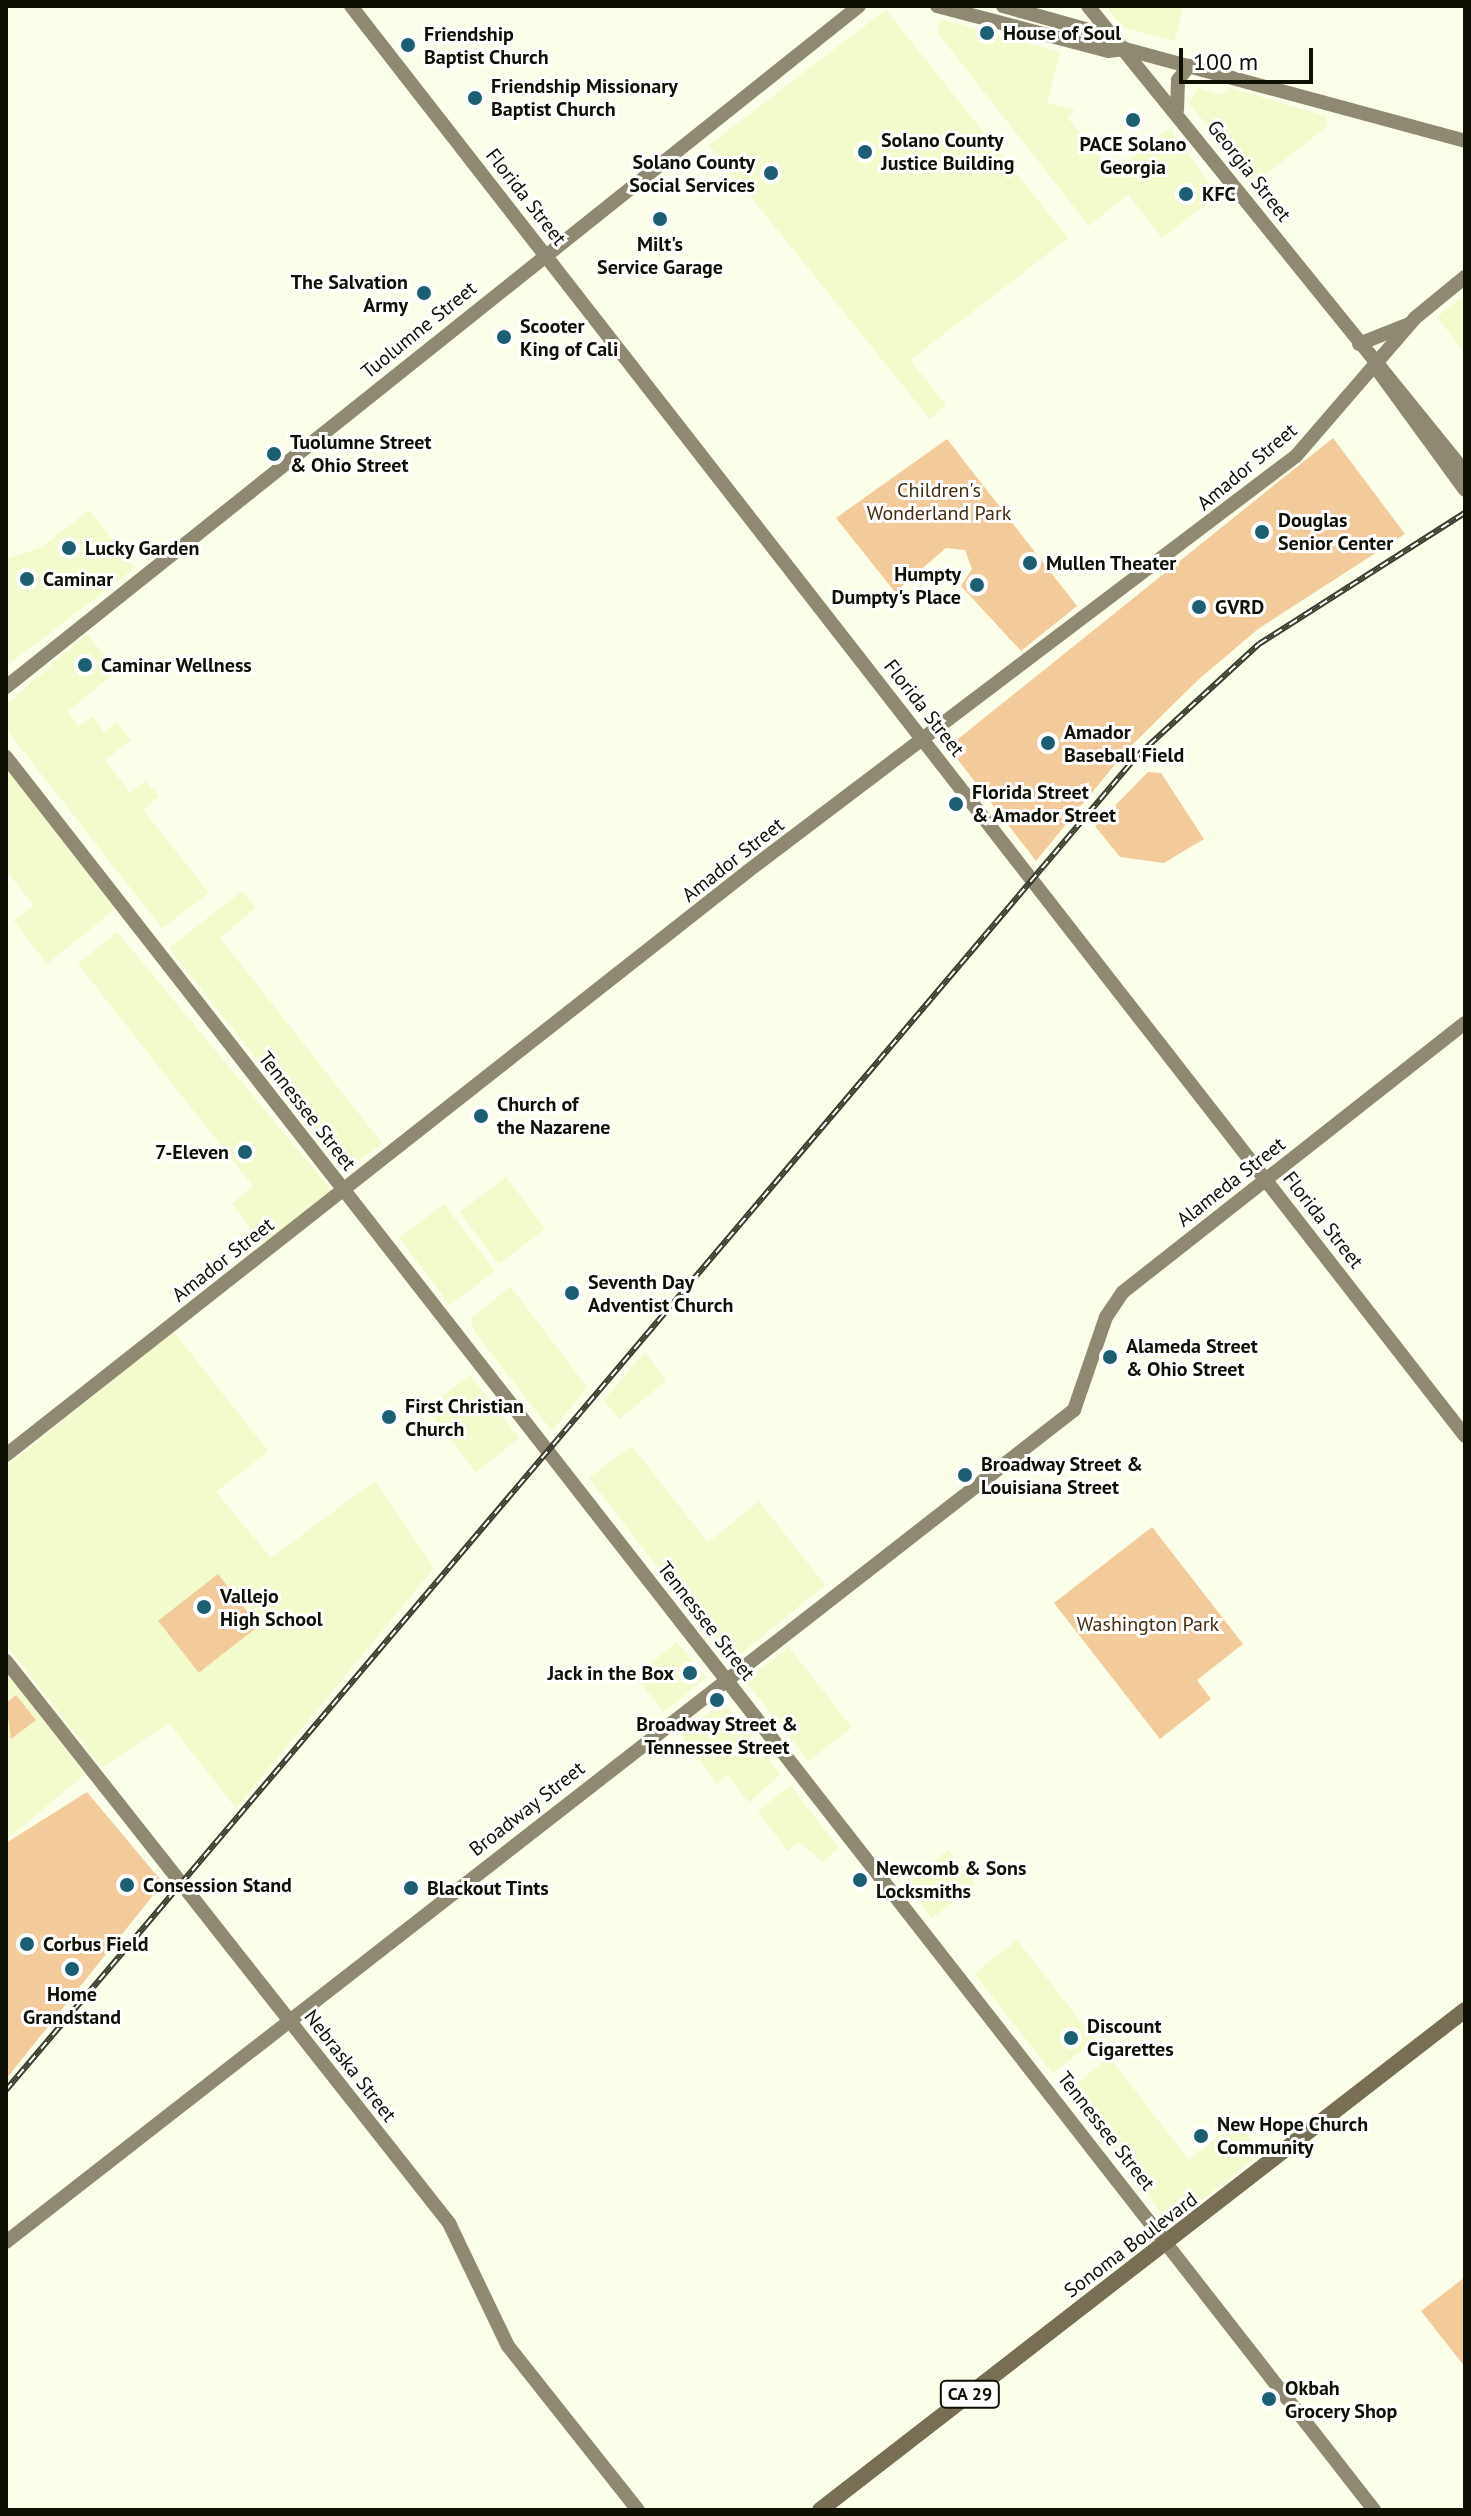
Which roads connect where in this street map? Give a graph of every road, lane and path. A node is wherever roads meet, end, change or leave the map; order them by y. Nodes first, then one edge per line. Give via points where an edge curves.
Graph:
1 (351, 6) edge
2 (859, 6) edge
3 (937, 6) edge
4 (1079, 6) edge
5 (1088, 6) edge
6 (1008, 7) edge
7 (1069, 23) junction
8 (1002, 24) junction
9 (1125, 49) junction
10 (1189, 66) junction
11 (1177, 111) junction
12 (1465, 141) edge
13 (545, 254) junction
14 (1465, 277) edge
15 (1410, 324) junction
16 (1359, 344) junction
17 (1376, 365) junction
18 (1465, 472) edge
19 (1465, 490) edge
20 (6, 687) edge
21 (925, 741) junction
22 (6, 757) edge
23 (1465, 1023) edge
24 (1266, 1179) junction
25 (343, 1189) junction
26 (1074, 1410) joint
27 (1465, 1436) edge
28 (6, 1455) edge
29 (6, 1661) edge
30 (725, 1678) junction
31 (1465, 2010) edge
32 (289, 2020) junction
33 (6, 2242) edge
34 (1167, 2242) junction
35 (638, 2510) edge
36 (820, 2510) edge
37 (1374, 2510) edge

1 - 13 main road, Florida Street
2 - 13 main road, Tuolumne Street
3 - 8 main road
4 - 7 main road
5 - 9 main road, Georgia Street
6 - 7 main road
6 - 8 main road
7 - 9 main road
8 - 9 main road via 1108,51
9 - 10 main road
9 - 11 main road, Georgia Street
10 - 11 main road via 1178,80
10 - 12 main road
11 - 16 main road, Georgia Street
13 - 20 main road, Tuolumne Street
13 - 21 main road, Florida Street
14 - 15 main road, Amador Street
15 - 16 main road
15 - 17 main road, Amador Street
16 - 17 main road, Georgia Street
17 - 18 main road, Georgia Street
17 - 19 main road, Georgia Street
17 - 21 main road, Amador Street via 1296,456
21 - 24 main road, Florida Street
21 - 25 main road, Amador Street
22 - 25 main road, Tennessee Street
23 - 24 main road, Alameda Street
24 - 26 main road, Alameda Street via 1113,1304
24 - 27 main road, Florida Street
25 - 28 main road, Amador Street
25 - 30 main road, Tennessee Street
26 - 30 main road, Broadway Street
29 - 32 main road, Nebraska Street
30 - 32 main road, Broadway Street
30 - 34 main road, Tennessee Street
31 - 34 main road, Sonoma Boulevard / CA 29
32 - 33 main road, Broadway Street
32 - 35 main road, Nebraska Street via 449,2223 508,2346
34 - 36 main road, Sonoma Boulevard / CA 29
34 - 37 main road, Tennessee Street

